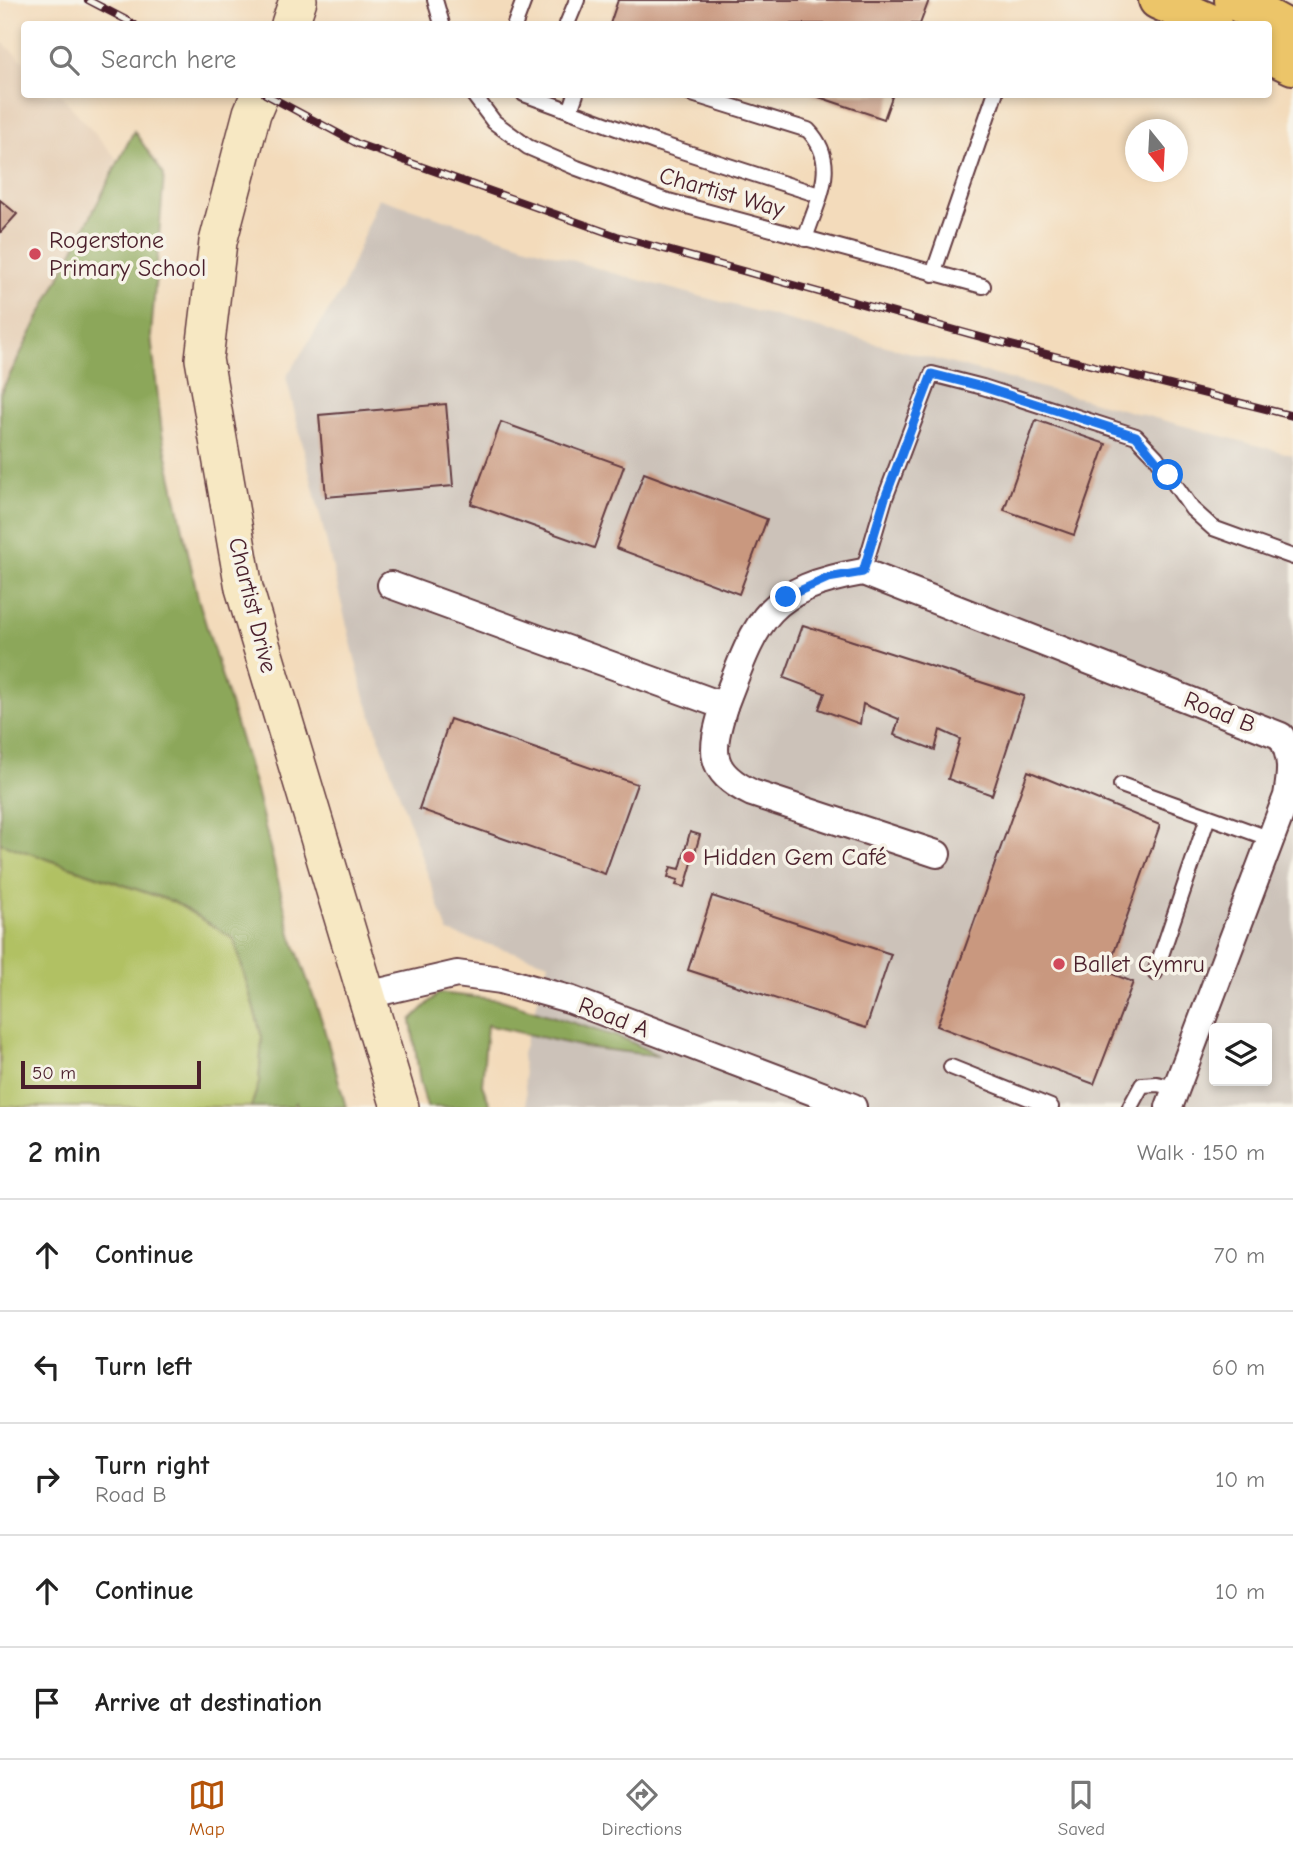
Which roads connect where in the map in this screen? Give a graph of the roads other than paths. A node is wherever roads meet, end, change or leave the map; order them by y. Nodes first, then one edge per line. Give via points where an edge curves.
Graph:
1 (435, 0) edge
2 (524, 0) edge
3 (577, 0) edge
4 (1157, 0) edge
5 (1234, 0) edge
6 (441, 21) edge
7 (515, 21) edge
8 (568, 21) edge
9 (1205, 21) edge
10 (1293, 32) edge
11 (1272, 54) edge
12 (1293, 65) edge
13 (476, 98) edge
14 (535, 98) edge
15 (575, 98) edge
16 (705, 98) edge
17 (994, 98) edge
18 (256, 104) edge
19 (570, 111) dead end
20 (819, 195) junction
21 (805, 239) junction
22 (933, 274) junction
23 (983, 286) dead end
24 (1293, 557) edge
25 (863, 572) junction
26 (391, 585) dead end
27 (724, 706) junction
28 (1292, 751) edge
29 (1121, 785) dead end
30 (1208, 817) junction
31 (1271, 839) junction
32 (937, 854) dead end
33 (1155, 973) dead end
34 (367, 995) junction
35 (951, 1067) dead end
36 (1173, 1098) edge
37 (400, 1107) edge
38 (853, 1107) edge
39 (1051, 1107) edge
40 (1130, 1107) edge

1 - 6 lane
2 - 7 lane
3 - 8 lane
4 - 9 main road
5 - 10 main road
11 - 12 main road
13 - 21 lane, Chartist Way via 494,122 528,147 565,163 661,199
14 - 20 lane
15 - 19 lane
16 - 20 lane via 808,130 820,142 826,159
17 - 22 lane
18 - 34 main road, Chartist Drive via 218,242 204,359 244,588
20 - 21 lane
21 - 22 lane, Chartist Way
22 - 23 lane, Chartist Way
24 - 25 lane via 1213,528 1192,509 1136,436 932,374 885,498
25 - 27 street via 828,578 786,597 760,620
25 - 28 street, Road B via 1281,736
26 - 27 street
27 - 32 street via 715,737 717,765 729,782
28 - 31 street, Road B via 1287,796
29 - 30 lane
30 - 31 lane
30 - 33 lane
31 - 36 street, Road B
34 - 37 main road, Chartist Drive
34 - 38 street, Road A via 457,974 501,980 569,999
35 - 39 lane
36 - 40 lane via 1157,1084 1142,1085

